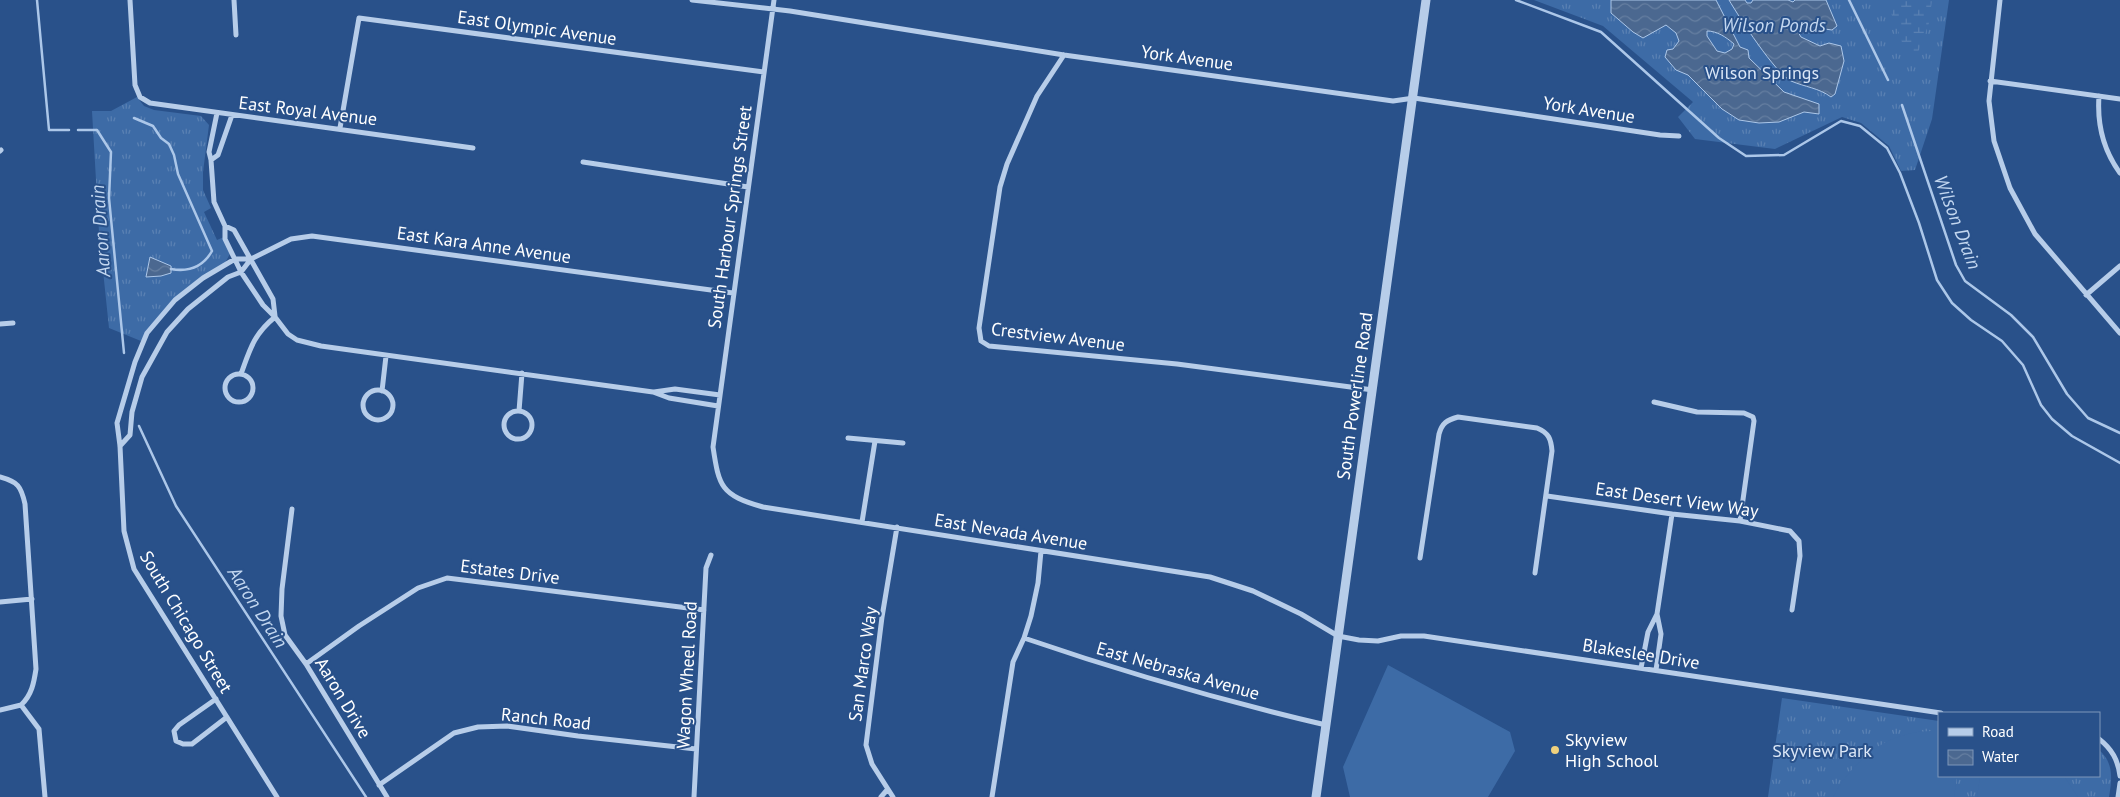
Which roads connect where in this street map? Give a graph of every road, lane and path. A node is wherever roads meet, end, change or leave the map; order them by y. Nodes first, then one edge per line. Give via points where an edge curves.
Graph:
1 (130, 0) edge
2 (234, 0) edge
3 (692, 0) edge
4 (774, 0) edge
5 (1426, 0) edge
6 (2000, 0) edge
7 (773, 9) junction
8 (236, 35) dead end
9 (1064, 55) junction
10 (764, 72) junction
11 (1990, 81) junction
12 (2099, 96) junction
13 (1414, 98) junction
14 (2120, 98) edge
15 (217, 113) junction
16 (232, 115) junction
17 (340, 128) junction
18 (1679, 136) dead end
19 (473, 148) dead end
20 (211, 160) junction
21 (583, 162) dead end
22 (2120, 173) edge
23 (748, 187) junction
24 (225, 226) junction
25 (235, 259) junction
26 (251, 259) junction
27 (2120, 266) edge
28 (241, 272) junction
29 (733, 293) junction
30 (2086, 295) junction
31 (275, 316) junction
32 (13, 323) dead end
33 (0, 324) edge
34 (2120, 333) edge
35 (386, 356) junction
36 (240, 374) junction
37 (522, 374) junction
38 (1374, 390) junction
39 (382, 391) junction
40 (653, 392) junction
41 (720, 395) junction
42 (1654, 402) dead end
43 (718, 406) junction
44 (519, 411) junction
45 (848, 438) dead end
46 (714, 439) joint
47 (874, 441) junction
48 (903, 443) dead end
49 (120, 446) junction
50 (0, 478) edge
51 (1547, 496) junction
52 (292, 509) dead end
53 (1672, 514) junction
54 (1740, 521) junction
55 (862, 522) junction
56 (897, 527) junction
57 (1041, 552) junction
58 (710, 556) dead end
59 (1420, 558) dead end
60 (1535, 573) dead end
61 (32, 599) junction
62 (0, 602) edge
63 (704, 610) junction
64 (1792, 610) dead end
65 (1657, 614) junction
66 (1338, 636) junction
67 (1024, 638) junction
68 (306, 664) junction
69 (1641, 668) junction
70 (1656, 670) junction
71 (216, 699) junction
72 (21, 705) junction
73 (0, 710) edge
74 (1938, 713) edge
75 (228, 717) junction
76 (1326, 725) junction
77 (2100, 740) edge
78 (696, 749) junction
79 (2120, 776) edge
80 (2120, 783) edge
81 (379, 785) junction
82 (887, 790) junction
83 (45, 797) edge
84 (277, 797) edge
85 (387, 797) edge
86 (694, 797) edge
87 (881, 797) edge
88 (893, 797) edge
89 (992, 797) edge
90 (1316, 797) edge
91 (2118, 797) edge

1 - 15 street, East Royal Avenue via 135,85 140,97 150,103
2 - 8 street
3 - 7 street, York Avenue
4 - 7 street, South Harbour Springs Street
5 - 13 street, South Powerline Road
6 - 11 street
7 - 9 street, York Avenue
7 - 10 street, South Harbour Springs Street
9 - 13 street, York Avenue via 1392,100
9 - 38 street, Crestview Avenue via 1037,96 1007,164 979,328 981,341 989,346 1176,364
10 - 17 street, East Olympic Avenue via 359,18
10 - 23 street, South Harbour Springs Street
11 - 12 street
11 - 30 street via 1994,141 2010,188 2035,234
12 - 14 street
12 - 22 street via 2101,134 2112,163
13 - 18 street, York Avenue
13 - 38 street, South Powerline Road
15 - 16 street, East Royal Avenue
15 - 20 street via 208,152
16 - 17 street, East Royal Avenue
16 - 20 street via 218,155
17 - 19 street, East Royal Avenue
20 - 24 street via 214,202
21 - 23 street
23 - 29 street, South Harbour Springs Street
24 - 25 street via 225,239
24 - 26 street via 234,230
25 - 26 street, East Kara Anne Avenue
25 - 28 street
25 - 49 street, South Chicago Street via 175,300 147,333 117,423
26 - 28 street, South Chicago Street
26 - 29 street, East Kara Anne Avenue via 291,239 312,236
26 - 31 street via 272,298
27 - 30 street
28 - 31 street via 263,305
28 - 49 street, South Chicago Street via 228,277 188,309 167,332 142,377 132,412 130,435
29 - 41 street, South Harbour Springs Street
30 - 34 street
31 - 35 street via 288,334 297,340
31 - 36 street via 253,341
32 - 33 street
35 - 37 street
35 - 39 street
36 - 36 street via 250,379 254,389 249,399 238,402 229,397 225,387 230,377
37 - 40 street
37 - 44 street
38 - 66 street, South Powerline Road
39 - 39 street via 390,396 393,406 385,418 375,419 364,409 365,399 372,392
40 - 41 street via 675,389
40 - 43 street
41 - 43 street, South Harbour Springs Street
42 - 54 street via 1697,412 1753,416
43 - 46 street, South Harbour Springs Street
44 - 44 street via 529,416 532,427 526,436 516,439 506,433 504,423 509,414
45 - 47 street
46 - 55 street, East Nevada Avenue via 718,477 726,490 740,501
47 - 48 street
47 - 55 street
49 - 71 street, South Chicago Street via 124,531 134,569
50 - 61 street via 12,481 21,490 25,504
51 - 53 street, East Desert View Way
51 - 59 street via 1552,451 1551,438 1545,431 1458,417 1449,419 1442,425
51 - 60 street
52 - 68 street, Aaron Drive via 281,616 285,634
53 - 54 street, East Desert View Way
53 - 65 street
54 - 64 street, East Desert View Way via 1790,531 1799,541 1800,556
55 - 56 street, East Nevada Avenue
56 - 57 street, East Nevada Avenue
56 - 82 street, San Marco Way via 866,745 872,764
57 - 66 street, East Nevada Avenue via 1210,577 1252,591
57 - 67 street via 1038,583
58 - 63 street, Wagon Wheel Road via 706,568
61 - 62 street
61 - 72 street via 36,669 34,686
63 - 68 street, Estates Drive via 447,578 418,588
63 - 78 street, Wagon Wheel Road
65 - 69 street via 1648,632
65 - 70 street via 1661,634
66 - 69 street, Blakeslee Drive via 1378,641 1424,636
66 - 76 street, South Powerline Road
67 - 76 street, East Nebraska Avenue via 1109,667
67 - 89 street via 1013,662
68 - 81 street, Aaron Drive
69 - 70 street, Blakeslee Drive
70 - 74 street, Blakeslee Drive
71 - 75 street, South Chicago Street
71 - 75 street via 179,724 174,731 176,740 192,744
72 - 73 street
72 - 83 street via 39,729
75 - 84 street, South Chicago Street
76 - 90 street, South Powerline Road
77 - 79 street via 2113,754
78 - 81 street, Ranch Road via 507,726 478,726 454,732
78 - 86 street, Wagon Wheel Road
80 - 91 street
81 - 85 street, Aaron Drive
82 - 87 street
82 - 88 street, San Marco Way

